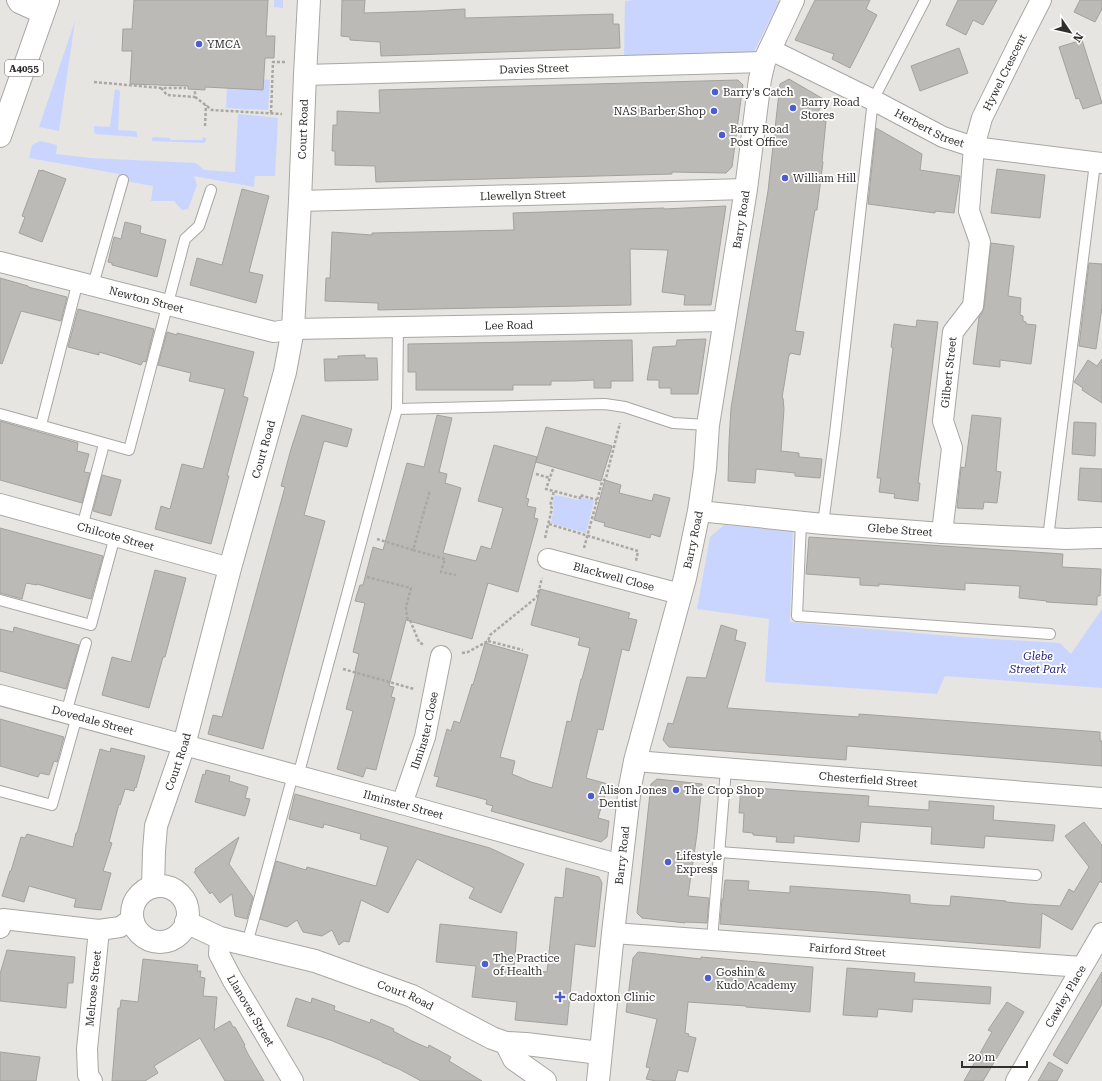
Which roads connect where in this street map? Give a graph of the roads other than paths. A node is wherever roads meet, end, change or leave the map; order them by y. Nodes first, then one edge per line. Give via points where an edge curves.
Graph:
1 (17, 0) edge
2 (309, 0) edge
3 (793, 0) edge
4 (925, 0) edge
5 (1041, 0) edge
6 (46, 7) edge
7 (767, 56) junction
8 (305, 69) junction
9 (873, 100) junction
10 (0, 136) edge
11 (974, 147) junction
12 (1098, 163) edge
13 (123, 180) dead end
14 (746, 189) junction
15 (211, 190) dead end
16 (300, 201) junction
17 (0, 262) edge
18 (85, 284) junction
19 (168, 305) junction
20 (724, 321) junction
21 (398, 327) junction
22 (293, 329) junction
23 (397, 409) junction
24 (0, 414) edge
25 (41, 425) junction
26 (708, 425) junction
27 (104, 444) junction
28 (0, 504) edge
29 (698, 511) junction
30 (801, 522) junction
31 (823, 524) junction
32 (82, 527) junction
33 (942, 533) junction
34 (115, 536) junction
35 (1048, 538) junction
36 (1102, 538) edge
37 (546, 550) road end
38 (230, 568) junction
39 (680, 594) junction
40 (0, 600) edge
41 (1050, 634) dead end
42 (86, 643) dead end
43 (441, 656) road end
44 (0, 695) edge
45 (72, 715) junction
46 (184, 745) junction
47 (636, 761) junction
48 (726, 768) junction
49 (296, 775) junction
50 (0, 791) edge
51 (1102, 798) edge
52 (402, 804) junction
53 (720, 852) junction
54 (621, 865) junction
55 (1036, 874) dead end
56 (153, 887) junction
57 (132, 919) junction
58 (1, 921) edge
59 (186, 922) junction
60 (99, 930) junction
61 (613, 933) junction
62 (1102, 933) edge
63 (220, 938) junction
64 (712, 940) junction
65 (247, 944) junction
66 (1082, 967) junction
67 (506, 1043) junction
68 (600, 1052) junction
69 (92, 1081) edge
70 (293, 1081) edge
71 (545, 1081) edge
72 (598, 1081) edge
73 (1016, 1081) edge

1 - 6 street via 19,3
2 - 8 street, Court Road
3 - 7 street, Barry Road
4 - 9 lane
5 - 11 street, Hywel Crescent via 982,118
6 - 10 street, A4055
7 - 8 street, Davies Street
7 - 9 street, Herbert Street
7 - 14 street, Barry Road via 760,79
8 - 16 street, Court Road
9 - 11 street, Herbert Street via 943,137
9 - 31 lane
11 - 12 street, Herbert Street
11 - 33 street, Gilbert Street via 969,210 980,242 972,306 953,332 943,421 952,448
12 - 35 lane
13 - 18 lane
14 - 16 street, Llewellyn Street
14 - 20 street, Barry Road
15 - 19 lane via 199,226 185,239
16 - 22 street, Court Road
17 - 18 street, Newton Street
18 - 19 street, Newton Street
18 - 25 lane
19 - 22 street, Newton Street via 274,332
19 - 27 lane via 129,450
20 - 21 street, Lee Road
20 - 26 street, Barry Road
21 - 22 street, Lee Road
21 - 23 lane
22 - 38 street, Court Road via 285,372
23 - 26 lane via 605,404 625,407 674,423
23 - 49 lane
24 - 25 lane
25 - 27 lane
26 - 29 street, Barry Road via 705,469
27 - 32 lane
28 - 32 street, Chilcote Street
29 - 30 street, Glebe Street
29 - 39 street, Barry Road
30 - 31 street, Glebe Street
30 - 41 lane via 798,616
31 - 33 street, Glebe Street
32 - 34 street, Chilcote Street
33 - 35 street, Glebe Street
34 - 38 street, Chilcote Street
34 - 40 lane via 91,625
35 - 36 street, Glebe Street
37 - 39 street, Blackwell Close via 579,568
38 - 46 street, Court Road
39 - 47 street, Barry Road
42 - 45 lane
43 - 52 street, Ilminster Close via 425,737
44 - 45 street, Dovedale Street
45 - 46 street, Dovedale Street
45 - 50 lane via 52,805
46 - 49 street, Ilminster Street
46 - 56 street, Court Road via 156,826
47 - 48 street, Chesterfield Street
47 - 54 street, Barry Road via 630,787
48 - 51 street, Chesterfield Street
48 - 53 lane
49 - 52 street, Ilminster Street
49 - 65 lane
52 - 54 street, Ilminster Street
53 - 55 lane
53 - 64 lane
54 - 61 street, Barry Road
56 - 57 street via 138,897
56 - 59 street via 172,889 180,895 185,903
57 - 59 street via 136,930 143,936 150,941 159,942 176,937
57 - 60 street via 120,927
58 - 60 street
59 - 63 street, Court Road
60 - 69 street, Melrose Street via 87,1050 88,1075
61 - 64 street, Fairford Street
61 - 68 street, Barry Road
62 - 66 street, Cawley Place
63 - 65 street, Court Road
63 - 70 street, Llanover Street via 219,954
64 - 66 street, Fairford Street
65 - 67 street, Court Road via 315,961 412,996
66 - 73 street, Cawley Place
67 - 68 street, Court Road
67 - 71 street via 514,1059
68 - 72 street, Barry Road

